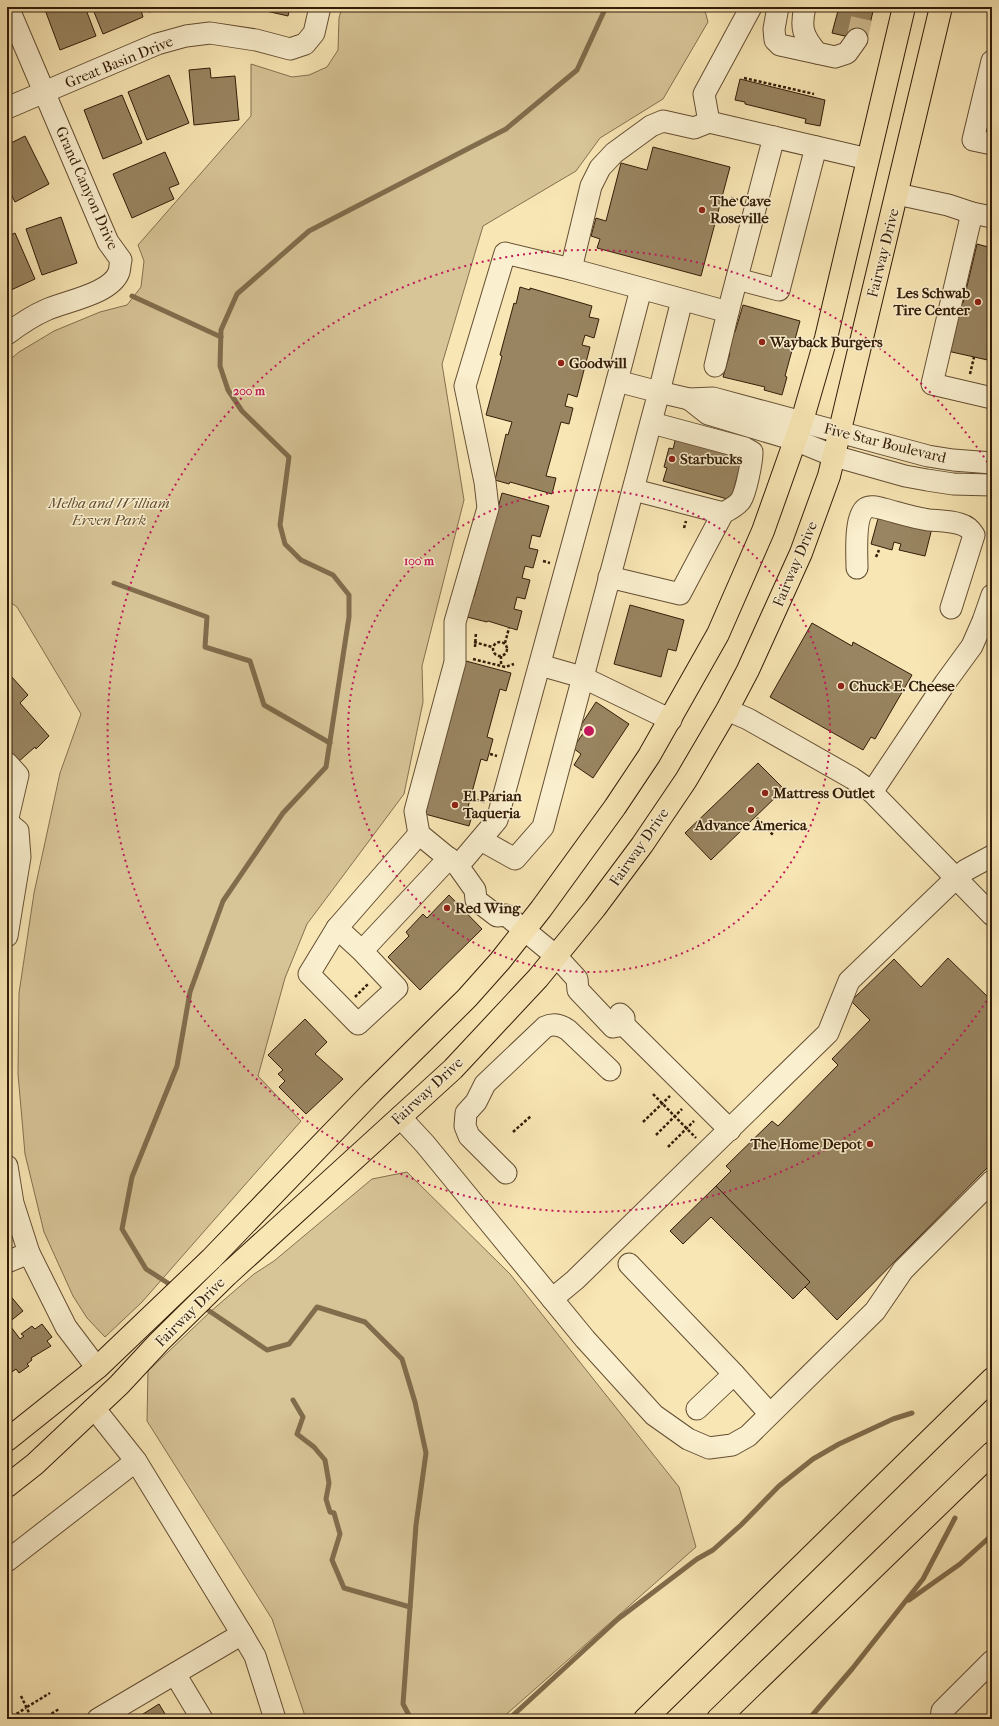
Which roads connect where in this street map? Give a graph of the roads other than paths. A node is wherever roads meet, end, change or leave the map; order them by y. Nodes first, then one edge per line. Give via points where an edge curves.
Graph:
1 (8, 7) edge
2 (320, 7) edge
3 (751, 7) edge
4 (778, 7) edge
5 (805, 7) edge
6 (904, 7) edge
7 (941, 7) edge
8 (856, 39) tunnel mouth
9 (816, 53) junction
10 (992, 61) edge
11 (45, 92) junction
12 (7, 108) edge
13 (709, 122) junction
14 (774, 137) junction
15 (992, 144) edge
16 (816, 147) junction
17 (868, 160) junction
18 (898, 194) junction
19 (982, 215) edge
20 (571, 269) junction
21 (737, 279) junction
22 (641, 289) junction
23 (682, 300) junction
24 (728, 312) junction
25 (7, 334) edge
26 (715, 366) dead end
27 (618, 381) junction
28 (659, 392) junction
29 (992, 398) edge
30 (652, 423) junction
31 (798, 431) junction
32 (840, 432) junction
33 (834, 456) junction
34 (992, 463) edge
35 (992, 485) edge
36 (634, 490) junction
37 (723, 514) junction
38 (857, 568) dead end
39 (609, 577) junction
40 (992, 595) edge
41 (951, 608) dead end
42 (540, 665) junction
43 (582, 677) junction
44 (727, 710) junction
45 (671, 720) junction
46 (7, 763) edge
47 (872, 792) junction
48 (7, 822) edge
49 (419, 834) junction
50 (481, 840) junction
51 (992, 856) edge
52 (454, 862) junction
53 (956, 878) junction
54 (992, 915) edge
55 (337, 928) junction
56 (524, 930) junction
57 (7, 936) edge
58 (362, 951) junction
59 (556, 956) junction
60 (605, 1075) dead end
61 (400, 1116) junction
62 (730, 1130) junction
63 (7, 1166) edge
64 (506, 1173) dead end
65 (992, 1182) edge
66 (9, 1187) edge
67 (29, 1253) junction
68 (7, 1262) edge
69 (630, 1264) dead end
70 (552, 1299) junction
71 (97, 1368) junction
72 (734, 1374) junction
73 (992, 1379) edge
74 (94, 1408) junction
75 (697, 1408) dead end
76 (770, 1414) junction
77 (7, 1440) edge
78 (992, 1453) edge
79 (136, 1461) junction
80 (7, 1486) edge
81 (7, 1562) edge
82 (242, 1634) junction
83 (992, 1661) edge
84 (175, 1674) junction
85 (98, 1719) edge
86 (202, 1719) edge
87 (275, 1719) edge
88 (645, 1719) edge
89 (718, 1719) edge
90 (941, 1719) edge

1 - 11 street, Grand Canyon Drive
2 - 11 street, Great Basin Drive via 314,33 305,44 290,49 256,40 210,33 186,36 158,44
3 - 13 street via 704,94
4 - 9 street via 775,40 780,45
5 - 9 street via 802,22 805,39
6 - 17 main road, Fairway Drive
7 - 18 main road, Fairway Drive
8 - 9 street via 847,53 835,57
10 - 15 street via 973,140
11 - 12 street, Great Basin Drive
11 - 25 street, Grand Canyon Drive via 108,242 120,260 118,273 109,285 46,310
13 - 14 street
13 - 20 street via 694,128 663,121 651,126 614,152 600,168 591,186
14 - 16 street
14 - 21 street
16 - 17 street
16 - 21 street via 779,290
17 - 31 main road, Fairway Drive via 826,338
18 - 19 street
18 - 32 main road, Fairway Drive
19 - 29 street via 932,384
20 - 22 street
20 - 49 street via 506,253 465,386 488,508 455,622 455,662 415,811
21 - 24 street
22 - 23 street
22 - 27 street
23 - 24 street
23 - 28 street
24 - 26 street
27 - 28 street
27 - 42 street
28 - 30 street
28 - 31 street via 689,399 713,398
30 - 36 street
30 - 37 street via 752,452 752,462 742,499
31 - 32 street, Five Star Boulevard
31 - 33 street, Five Star Boulevard
31 - 45 main road, Fairway Drive via 749,566 718,634
32 - 33 main road, Fairway Drive
32 - 34 street, Five Star Boulevard via 928,456
33 - 35 street, Five Star Boulevard via 926,480
33 - 44 main road, Fairway Drive via 825,490 801,553 752,663
36 - 37 street
36 - 39 street
37 - 39 street via 680,594
38 - 41 street via 858,532 866,508 880,508 929,520 961,524 974,535
39 - 43 street
40 - 47 street via 972,646
42 - 43 street
42 - 50 street via 497,820
43 - 45 street
43 - 50 street via 543,827 515,859
44 - 47 street via 748,719
44 - 59 main road, Fairway Drive via 686,780 642,844
45 - 56 main road, Fairway Drive via 615,807
46 - 48 street via 18,775
47 - 53 street
48 - 57 street via 18,831 20,857
49 - 52 street
49 - 55 street
50 - 52 street
51 - 53 street
52 - 56 street via 475,890 483,890 506,908 506,915
52 - 58 street
53 - 54 street
53 - 62 street via 849,981 828,1033
55 - 58 street
55 - 58 street via 309,974 358,1024 397,988
56 - 59 street
56 - 71 main road, Fairway Drive via 467,998 210,1259
59 - 61 main road, Fairway Drive via 454,1069
59 - 62 street via 577,979 586,980 624,1018 624,1025
60 - 64 street via 568,1030 559,1025 549,1025 485,1084 476,1102 466,1113 466,1132
61 - 70 street
61 - 74 main road, Fairway Drive via 227,1275
62 - 70 street
63 - 66 street
65 - 76 street via 903,1270 875,1311
66 - 67 street
67 - 68 street
67 - 71 street via 66,1327
69 - 72 street
70 - 76 street via 654,1415 688,1439 709,1448 732,1445 748,1436
71 - 77 main road, Fairway Drive
72 - 75 street
72 - 76 street
73 - 88 main road
74 - 79 street
74 - 80 main road, Fairway Drive
78 - 89 main road
79 - 81 street
79 - 82 street
82 - 84 street
82 - 87 street via 255,1656
83 - 90 street via 942,1711
84 - 85 street
84 - 86 street

